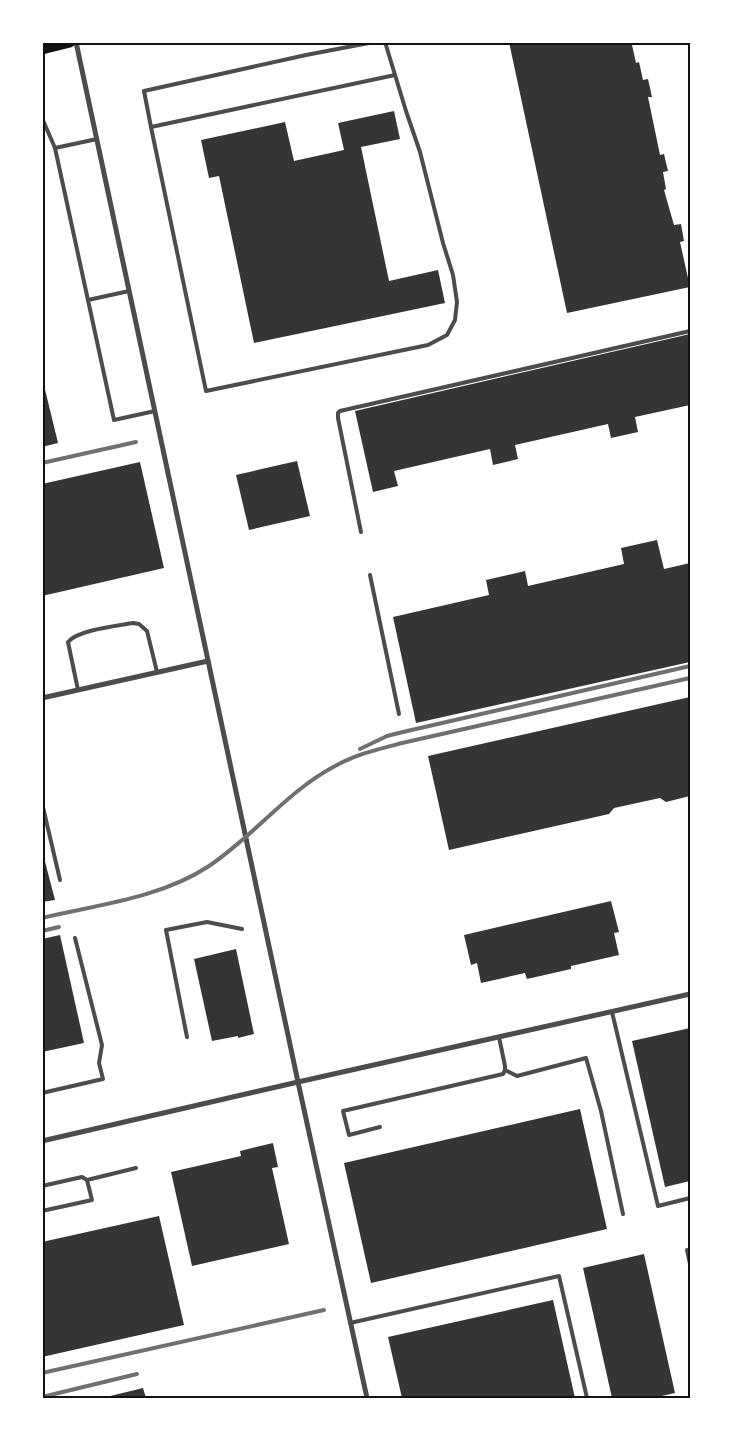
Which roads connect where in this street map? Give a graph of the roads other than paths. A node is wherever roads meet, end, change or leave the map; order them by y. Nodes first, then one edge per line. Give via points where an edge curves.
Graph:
1 (70, 42) edge
2 (76, 42) edge
3 (374, 42) edge
4 (386, 42) edge
5 (42, 49) edge
6 (395, 75) junction
7 (42, 118) edge
8 (151, 127) junction
9 (97, 139) junction
10 (55, 148) junction
11 (129, 291) junction
12 (88, 300) junction
13 (690, 331) edge
14 (154, 411) junction
15 (361, 532) dead end
16 (370, 575) dead end
17 (208, 661) junction
18 (157, 672) junction
19 (78, 690) junction
20 (42, 698) edge
21 (399, 714) dead end
22 (42, 803) edge
23 (60, 880) dead end
24 (242, 929) dead end
25 (75, 938) dead end
26 (690, 994) edge
27 (612, 1012) junction
28 (187, 1037) dead end
29 (499, 1037) junction
30 (505, 1070) junction
31 (298, 1082) junction
32 (42, 1093) edge
33 (380, 1127) dead end
34 (42, 1141) edge
35 (136, 1168) dead end
36 (87, 1180) junction
37 (42, 1186) edge
38 (690, 1198) edge
39 (42, 1210) edge
40 (623, 1214) dead end
41 (687, 1250) dead end
42 (690, 1264) edge
43 (350, 1322) junction
44 (367, 1398) edge
45 (587, 1398) edge

1 - 5 main road
2 - 9 street
3 - 8 lane via 144,91
4 - 6 lane
6 - 8 lane
6 - 8 lane via 420,152 453,275 457,302 456,320 447,335 428,345 206,391
7 - 10 lane
9 - 10 lane
9 - 11 street
10 - 12 lane
11 - 12 lane
11 - 14 street
12 - 14 lane via 114,420
13 - 15 lane via 340,411 338,418
14 - 17 street
16 - 21 lane
17 - 18 street
17 - 31 street
18 - 19 street
18 - 19 lane via 146,631 139,624 80,634 68,642
19 - 20 street
22 - 23 lane
24 - 28 lane via 206,922 166,930
25 - 32 lane via 102,1045 99,1063 103,1079
26 - 27 street
27 - 29 street
27 - 38 lane via 658,1206
29 - 30 lane
29 - 31 street
30 - 33 lane via 499,1076 343,1111 348,1135
30 - 40 lane via 517,1076 586,1058
31 - 34 street
31 - 43 street
35 - 36 lane
36 - 37 lane via 82,1177
36 - 39 lane via 92,1200
41 - 42 lane
43 - 44 street
43 - 45 lane via 559,1276

